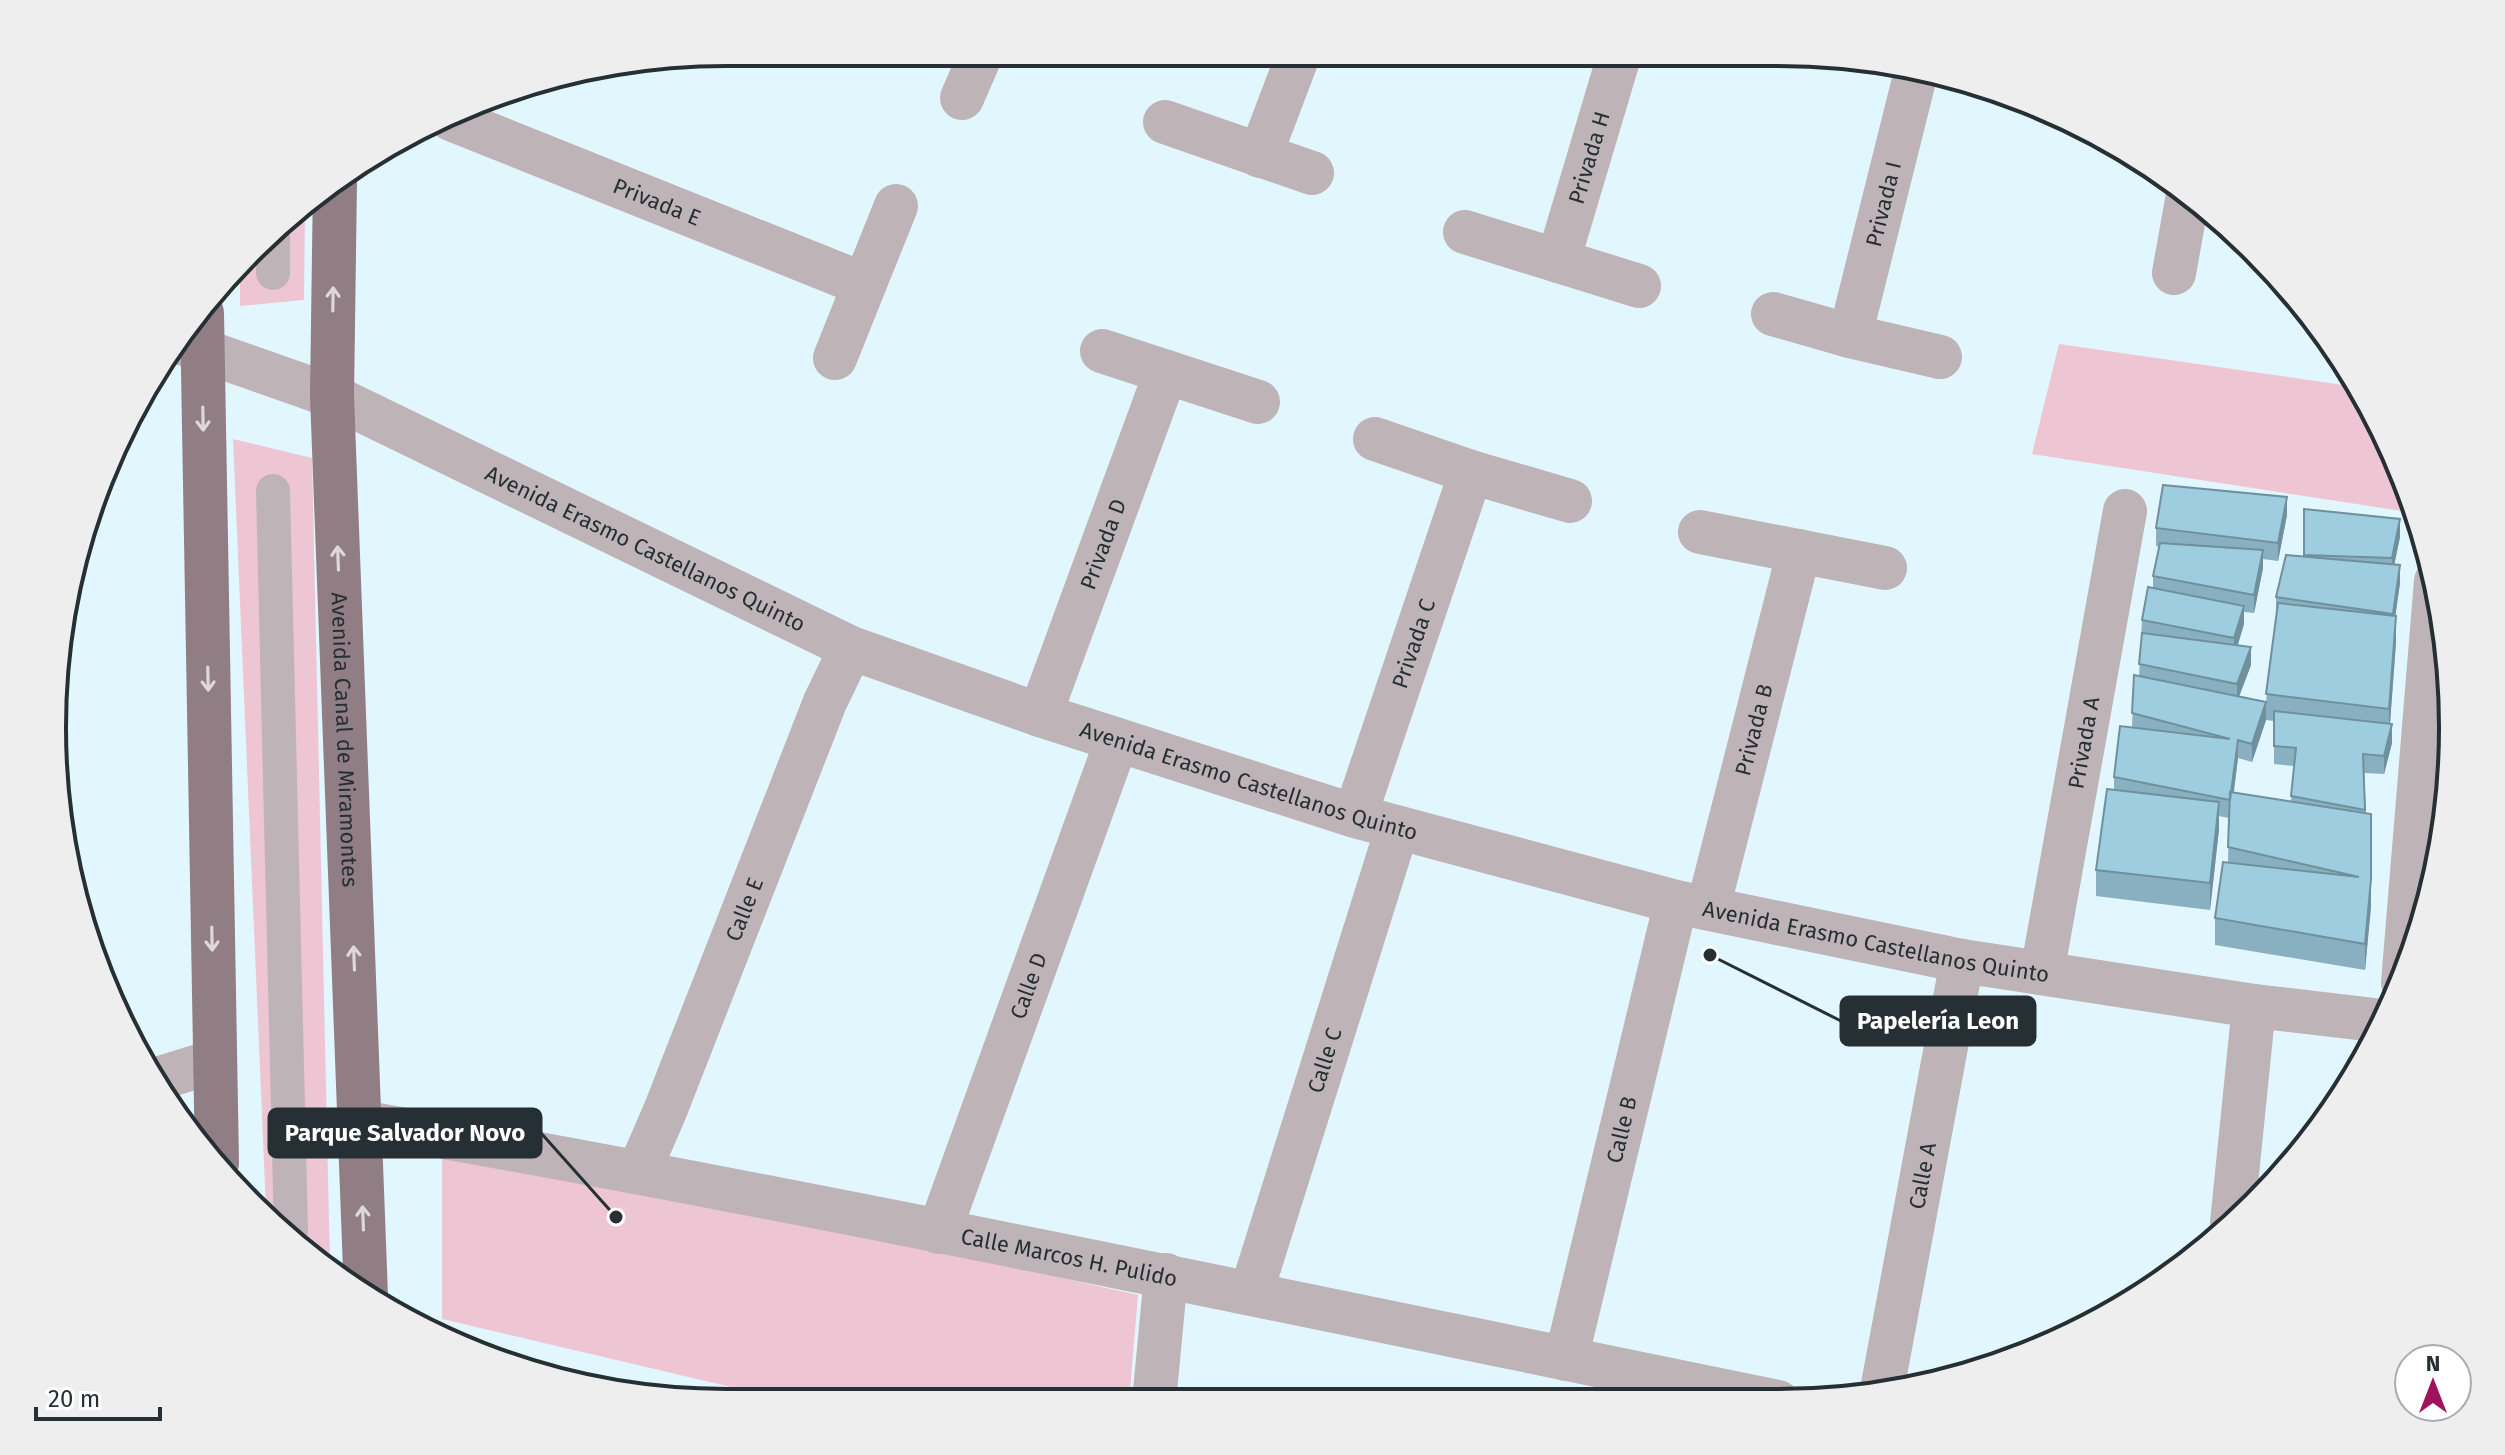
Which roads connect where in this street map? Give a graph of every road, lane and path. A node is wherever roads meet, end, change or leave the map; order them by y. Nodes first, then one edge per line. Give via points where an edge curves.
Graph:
1 (976, 66) edge
2 (1294, 66) edge
3 (1616, 66) edge
4 (1914, 81) edge
5 (962, 98) dead end
6 (1165, 122) dead end
7 (460, 123) edge
8 (1260, 156) junction
9 (1312, 173) dead end
10 (335, 196) edge
11 (896, 206) dead end
12 (2186, 208) edge
13 (1465, 232) dead end
14 (273, 247) edge
15 (1558, 261) junction
16 (273, 273) dead end
17 (2174, 273) dead end
18 (863, 284) junction
19 (1639, 286) dead end
20 (1773, 314) dead end
21 (195, 336) edge
22 (1850, 336) junction
23 (194, 337) edge
24 (1102, 351) dead end
25 (1940, 357) dead end
26 (835, 358) dead end
27 (1166, 372) junction
28 (332, 396) junction
29 (1258, 402) dead end
30 (1375, 439) dead end
31 (1471, 472) junction
32 (273, 491) dead end
33 (1570, 501) dead end
34 (2125, 511) dead end
35 (1700, 532) dead end
36 (1799, 551) junction
37 (1885, 568) dead end
38 (2432, 633) edge
39 (851, 648) junction
40 (1040, 715) junction
41 (1117, 740) junction
42 (1355, 816) junction
43 (1397, 829) junction
44 (1692, 905) junction
45 (2408, 928) edge
46 (1962, 961) junction
47 (2042, 973) junction
48 (2254, 1006) junction
49 (2371, 1020) edge
50 (215, 1061) junction
51 (166, 1076) edge
52 (360, 1122) junction
53 (217, 1147) edge
54 (639, 1171) junction
55 (2234, 1206) edge
56 (291, 1225) edge
57 (939, 1232) junction
58 (1166, 1275) junction
59 (365, 1281) edge
60 (1251, 1293) junction
61 (1566, 1359) junction
62 (1884, 1380) edge
63 (1155, 1389) edge
64 (1714, 1389) edge

1 - 5 street
2 - 8 street
3 - 15 street, Privada H
4 - 22 street, Privada I
6 - 8 street
7 - 18 street, Privada E
8 - 9 street
28 -> 10 main road, Avenida Canal de Miramontes
11 - 18 street
12 - 17 street
13 - 15 street
14 - 16 street
15 - 19 street
18 - 26 street
20 - 22 street
21 - 28 street, Avenida Erasmo Castellanos Quinto
22 - 25 street
23 -> 50 main road
24 - 27 street
27 - 29 street
27 - 40 street, Privada D
28 - 39 street, Avenida Erasmo Castellanos Quinto
52 -> 28 main road, Avenida Canal de Miramontes
30 - 31 street
31 - 33 street
31 - 42 street, Privada C
32 - 56 street
34 - 47 street, Privada A
35 - 36 street
36 - 37 street
36 - 44 street, Privada B
38 - 45 street
39 - 40 street, Avenida Erasmo Castellanos Quinto
39 - 54 street, Calle E
40 - 41 street, Avenida Erasmo Castellanos Quinto
41 - 42 street, Avenida Erasmo Castellanos Quinto
41 - 57 street, Calle D
42 - 43 street, Avenida Erasmo Castellanos Quinto
43 - 44 street, Avenida Erasmo Castellanos Quinto
43 - 60 street, Calle C
44 - 46 street, Avenida Erasmo Castellanos Quinto
44 - 61 street, Calle B
46 - 47 street, Avenida Erasmo Castellanos Quinto
46 - 62 street, Calle A
47 - 48 street, Avenida Erasmo Castellanos Quinto
48 - 49 street, Avenida Erasmo Castellanos Quinto
48 - 55 street
50 - 51 street
50 - 53 main road
52 - 54 street, Calle Marcos H. Pulido
59 -> 52 main road, Avenida Canal de Miramontes
54 - 57 street, Calle Marcos H. Pulido
57 - 58 street, Calle Marcos H. Pulido
58 - 60 street, Calle Marcos H. Pulido
58 - 63 street
60 - 61 street, Calle Marcos H. Pulido
61 - 64 street, Calle Marcos H. Pulido

